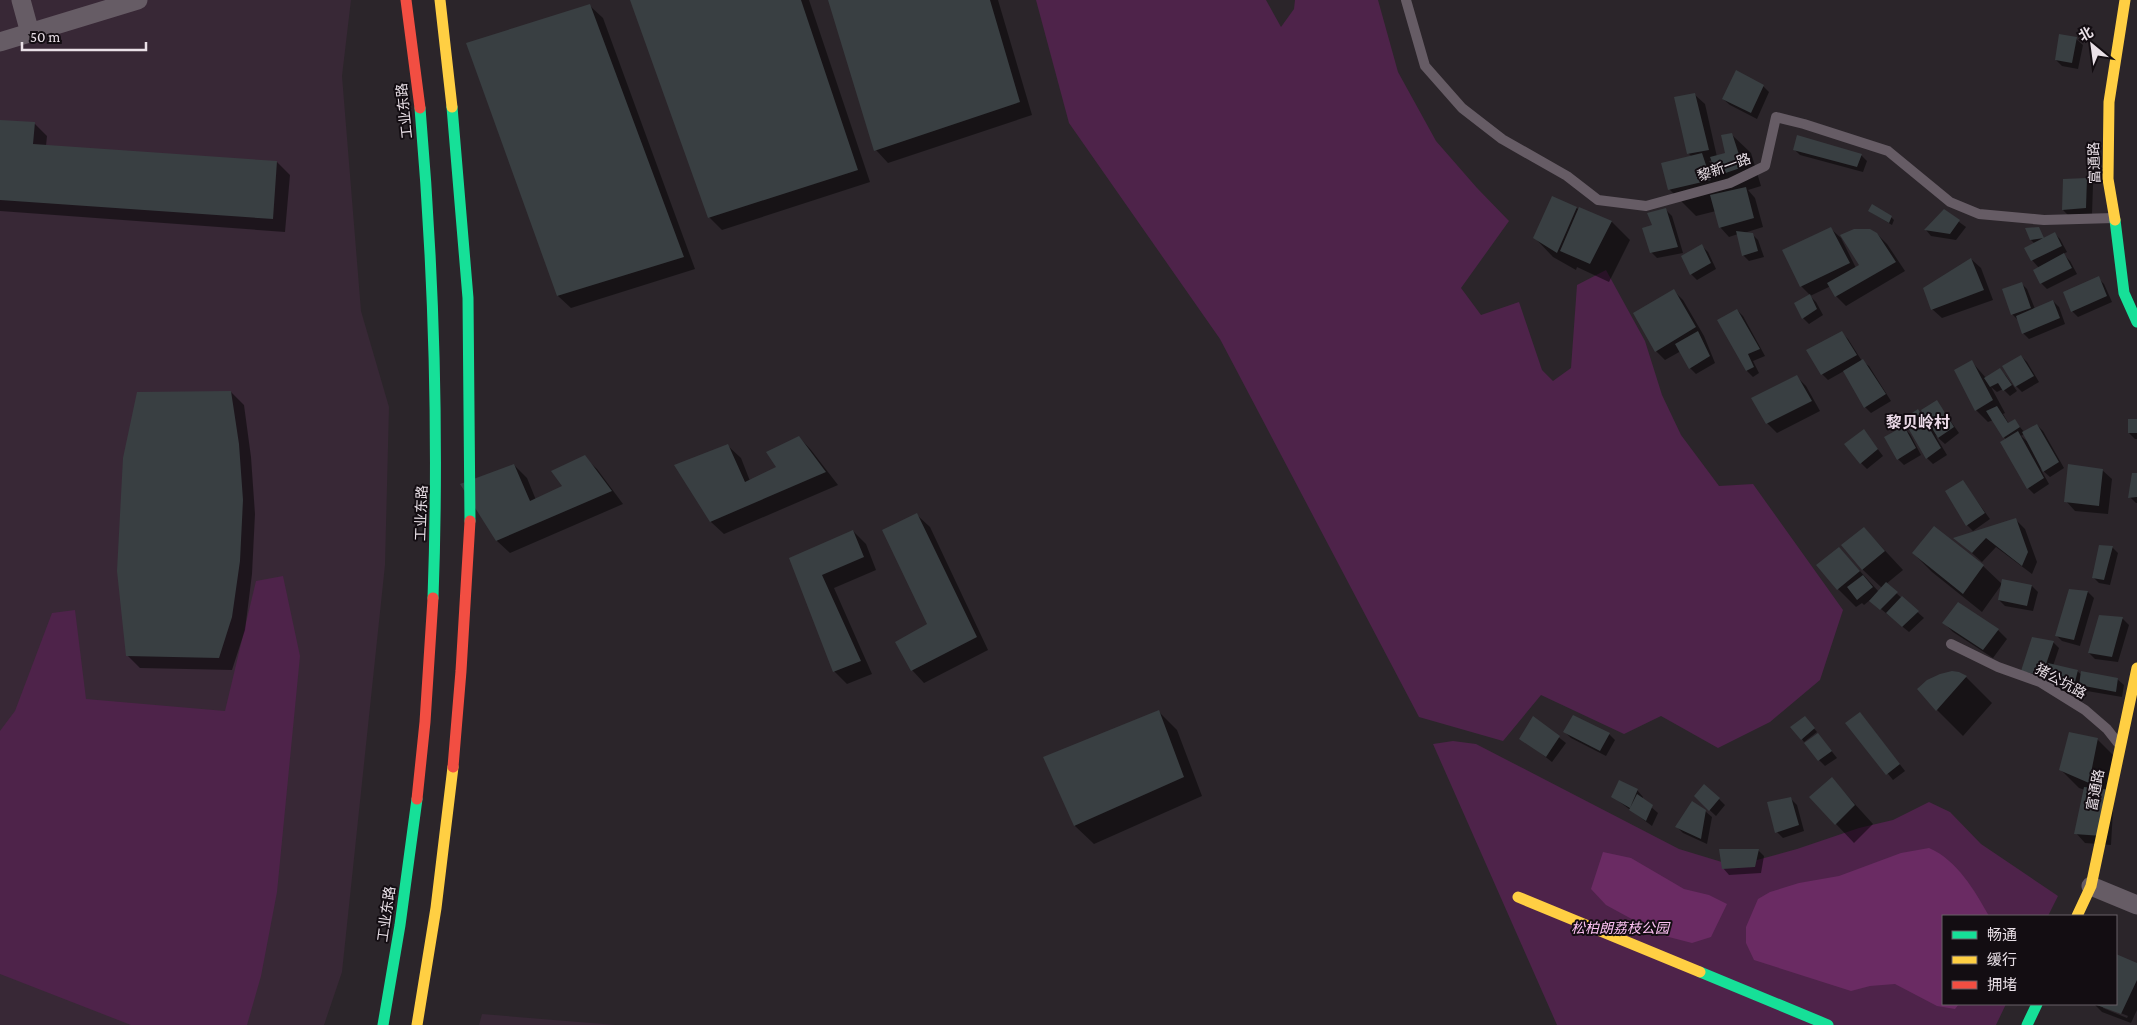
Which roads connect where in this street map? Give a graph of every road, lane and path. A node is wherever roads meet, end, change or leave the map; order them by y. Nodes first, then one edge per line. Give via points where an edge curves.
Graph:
1 (21, 0) edge
2 (138, 0) edge
3 (406, 0) edge
4 (440, 0) edge
5 (1406, 0) edge
6 (2125, 0) edge
7 (30, 33) junction
8 (0, 42) edge
9 (2130, 217) dead end
10 (2116, 218) junction
11 (2137, 322) edge
12 (1951, 644) dead end
13 (2137, 668) edge
14 (2120, 745) junction
15 (2091, 886) junction
16 (1518, 897) dead end
17 (2137, 905) edge
18 (2077, 915) edge
19 (2037, 1005) edge
20 (383, 1025) edge
21 (417, 1025) edge
22 (1828, 1025) edge
23 (2027, 1025) edge

1 - 7 street
2 - 7 street
3 - 20 main road, 工业东路 via 422,132 434,300 438,502 418,784
4 - 21 main road via 455,129 468,298 471,503 451,788
5 - 10 lane, 黎新一路 via 1425,66 1462,108 1502,139 1567,176 1598,200 1646,206 1730,183 1765,166 1776,117 1888,151 1950,202 1979,214 2044,220
6 - 10 main road, 富通路 via 2109,102 2108,179
7 - 8 street
9 - 10 main road
10 - 11 main road, 富通路 via 2124,293
12 - 14 lane, 猪公坑路 via 1998,667 2042,683 2085,710
13 - 14 main road, 富通路
14 - 15 main road, 富通路
15 - 17 street
15 - 18 main road, 富通路
16 - 22 main road
19 - 23 main road

